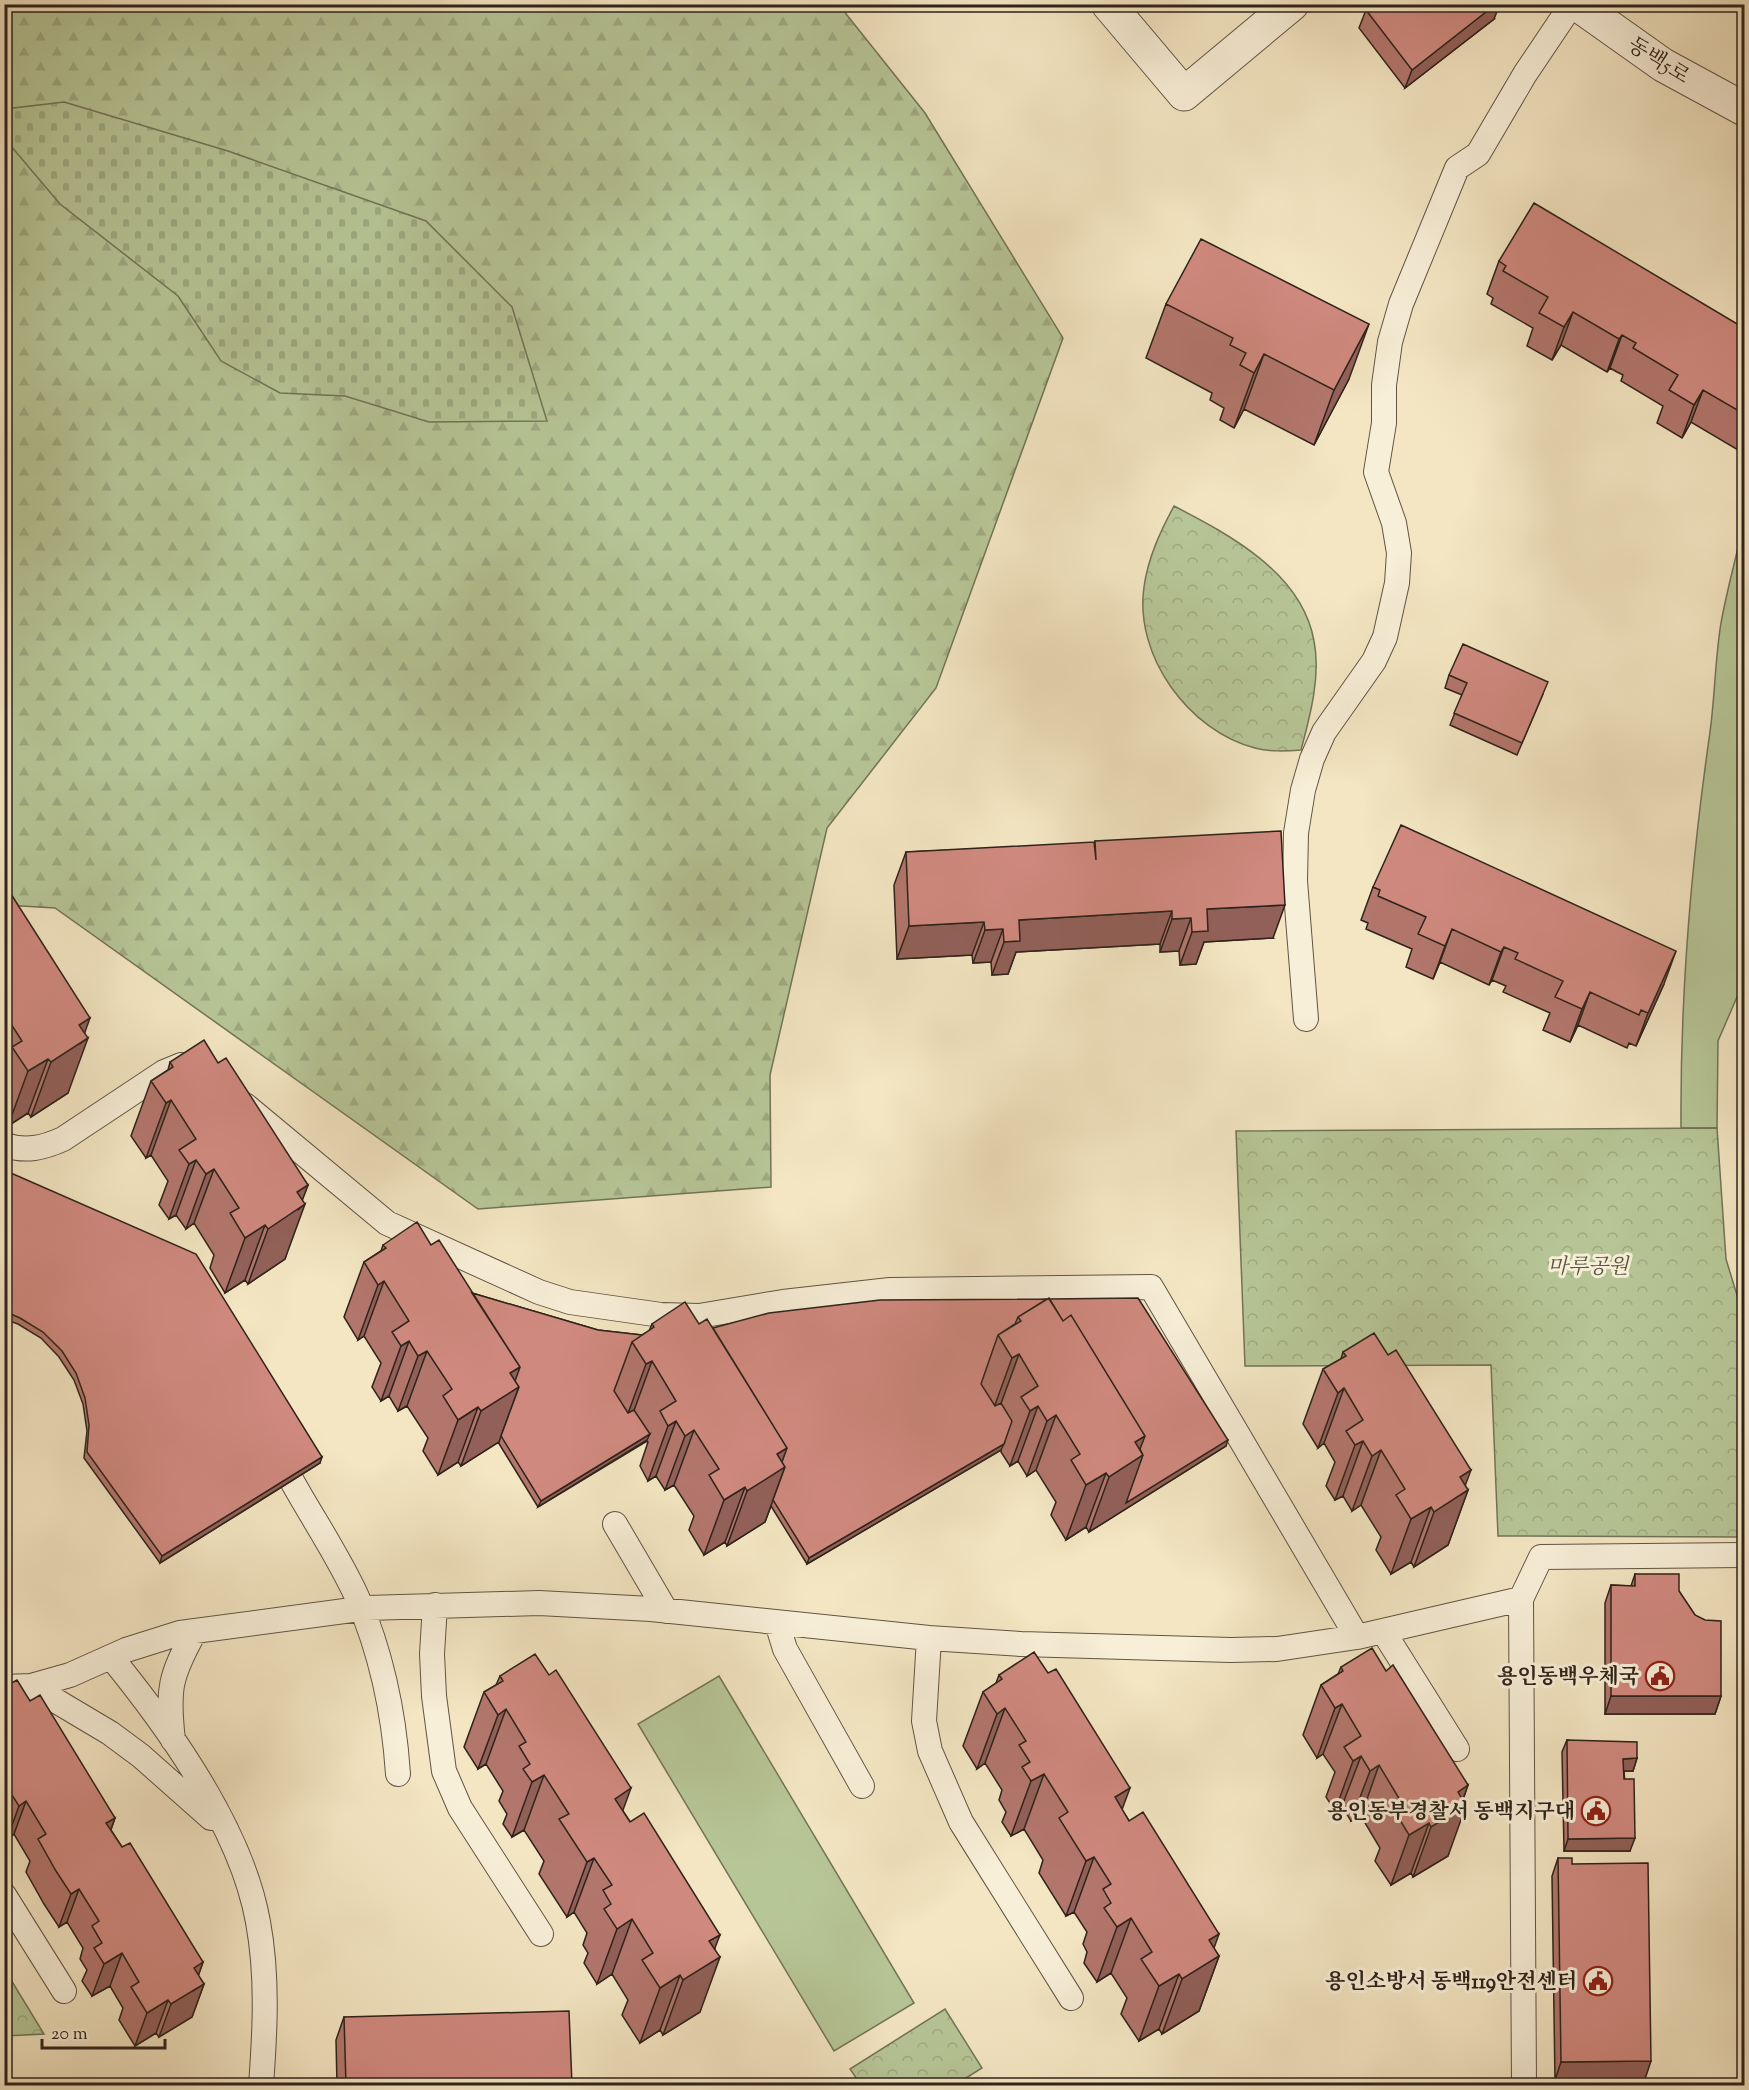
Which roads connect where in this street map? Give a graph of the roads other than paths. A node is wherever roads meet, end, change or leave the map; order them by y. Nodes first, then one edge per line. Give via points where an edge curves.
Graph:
1 (1108, 4) edge
2 (1292, 4) edge
3 (1572, 4) edge
4 (1577, 4) edge
5 (1744, 109) edge
6 (1306, 1019) dead end
7 (4, 1145) edge
8 (387, 1223) junction
9 (415, 1261) edge
10 (292, 1481) edge
11 (615, 1524) dead end
12 (1744, 1555) edge
13 (1521, 1599) junction
14 (435, 1605) junction
15 (362, 1609) junction
16 (666, 1611) junction
17 (777, 1623) junction
18 (195, 1631) junction
19 (1383, 1631) junction
20 (1357, 1637) junction
21 (929, 1638) junction
22 (111, 1657) junction
23 (31, 1686) junction
24 (4, 1687) edge
25 (173, 1743) junction
26 (1457, 1749) dead end
27 (398, 1774) dead end
28 (862, 1786) dead end
29 (226, 1832) junction
30 (4, 1895) edge
31 (541, 1934) dead end
32 (64, 1991) dead end
33 (1071, 1998) dead end
34 (261, 2085) edge
35 (1524, 2085) edge

1 - 2 street via 1184,94
3 - 6 lane via 1478,153 1457,168 1401,304 1390,342 1376,472 1394,523 1399,553 1397,583 1385,637 1374,661 1324,732 1303,790 1296,833 1295,881
4 - 5 street, 동백5로 via 1663,65
7 - 8 lane via 21,1150 45,1147 63,1139 164,1072 181,1065 202,1070
8 - 9 lane
8 - 20 lane via 539,1292 570,1302 661,1315 694,1325 834,1295 890,1290 1045,1299 1151,1287
10 - 15 lane
11 - 16 lane
12 - 13 lane via 1541,1557
13 - 19 lane
13 - 35 lane
14 - 15 lane
14 - 16 lane via 539,1603
14 - 31 lane via 434,1696 444,1771 460,1808
15 - 18 lane
15 - 27 lane via 382,1670
16 - 17 lane
17 - 21 lane
17 - 28 lane via 785,1649
18 - 22 lane
18 - 25 lane via 171,1682
19 - 20 lane
19 - 26 lane
20 - 21 lane via 1277,1649 1231,1650
21 - 33 lane via 924,1721 934,1761 962,1822
22 - 23 lane
22 - 25 lane
23 - 24 lane
23 - 29 lane via 141,1756
25 - 29 lane
29 - 34 lane via 249,1886 258,1921 266,2022
30 - 32 lane

